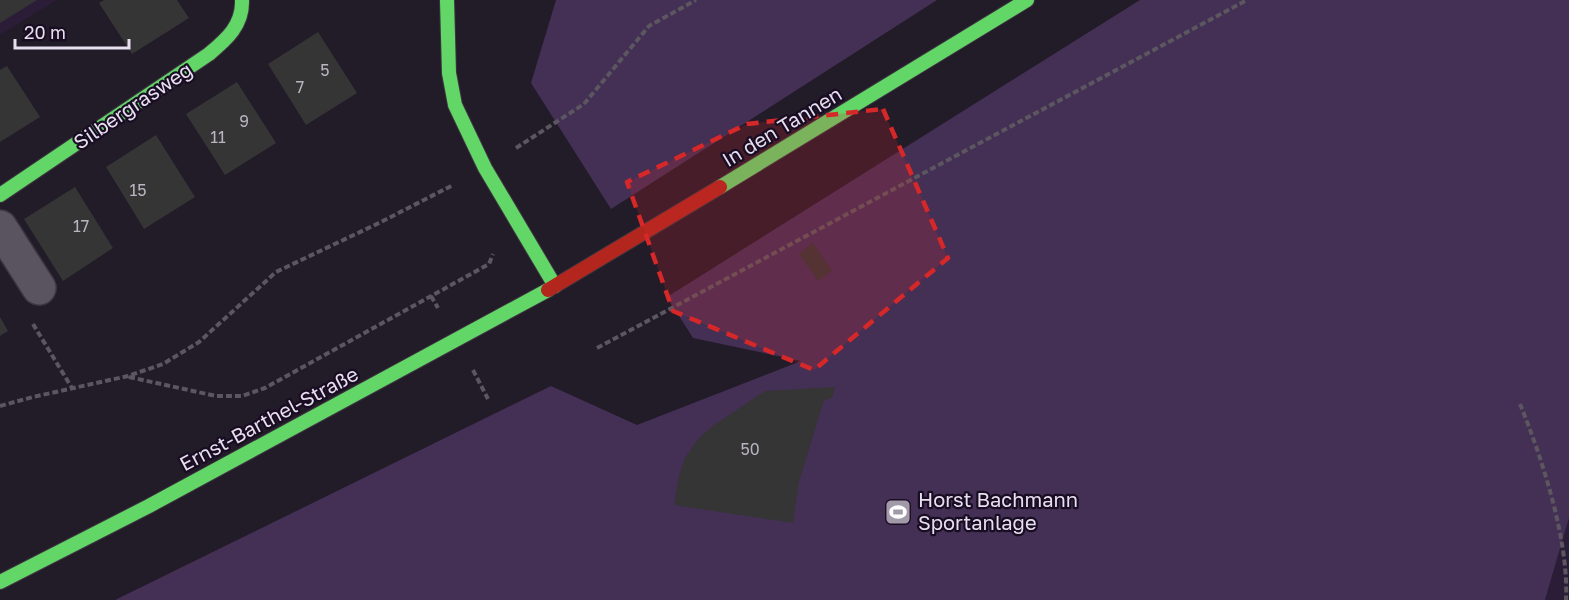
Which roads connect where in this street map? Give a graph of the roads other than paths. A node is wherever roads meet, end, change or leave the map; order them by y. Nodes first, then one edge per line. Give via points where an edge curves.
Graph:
1 (242, 0) edge
2 (447, 0) edge
3 (1027, 0) edge
4 (0, 195) edge
5 (0, 227) edge
6 (555, 286) junction
7 (39, 288) road end
8 (0, 582) edge

1 - 4 street, Silbergrasweg via 243,8 232,36
2 - 6 street via 449,73 455,105 485,168
3 - 6 street, In den Tannen
5 - 7 street
6 - 8 street, Ernst-Barthel-Straße via 149,507

